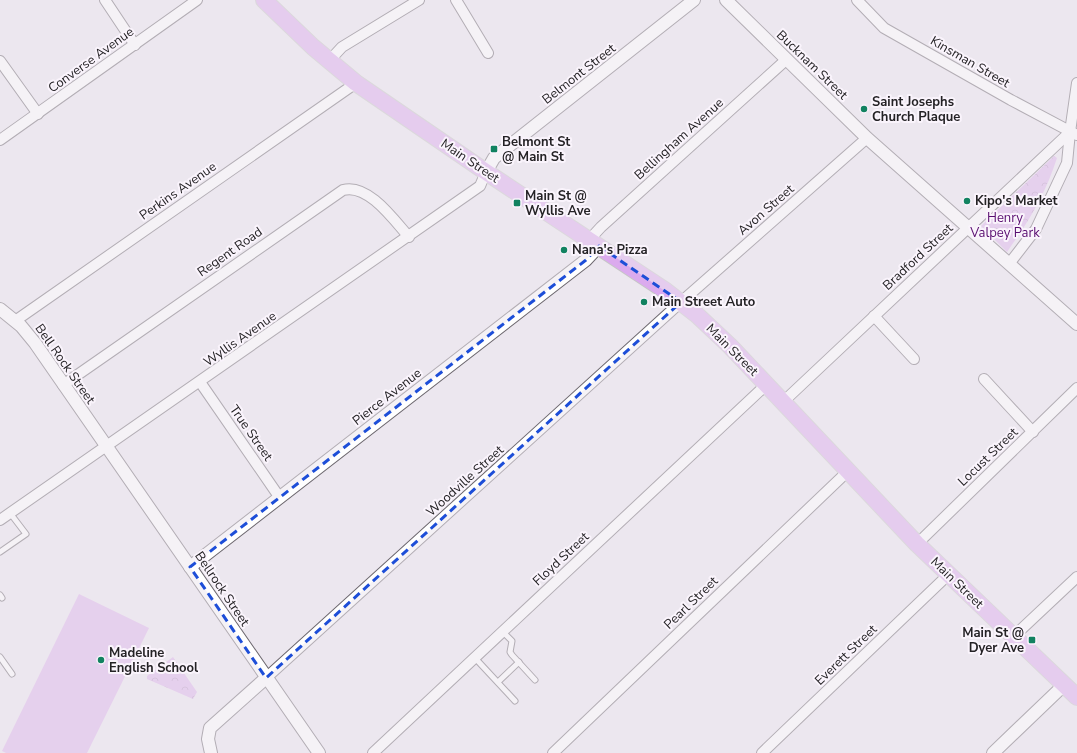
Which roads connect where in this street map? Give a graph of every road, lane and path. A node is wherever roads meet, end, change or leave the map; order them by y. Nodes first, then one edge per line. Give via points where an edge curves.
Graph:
1 (105, 0) edge
2 (197, 0) edge
3 (264, 0) edge
4 (419, 0) edge
5 (456, 0) edge
6 (694, 0) edge
7 (726, 0) edge
8 (857, 0) edge
9 (135, 45) junction
10 (488, 53) dead end
11 (787, 59) junction
12 (0, 61) edge
13 (329, 61) junction
14 (356, 83) junction
15 (1077, 83) edge
16 (38, 114) junction
17 (1073, 133) edge
18 (867, 138) junction
19 (0, 140) edge
20 (486, 172) junction
21 (968, 227) junction
22 (409, 237) junction
23 (594, 243) junction
24 (1008, 264) junction
25 (681, 302) junction
26 (0, 309) edge
27 (874, 316) junction
28 (15, 321) junction
29 (1077, 324) edge
30 (914, 360) dead end
31 (984, 379) dead end
32 (200, 382) junction
33 (63, 385) junction
34 (766, 385) junction
35 (1077, 388) edge
36 (783, 402) junction
37 (1033, 432) junction
38 (104, 443) junction
39 (847, 472) junction
40 (280, 498) junction
41 (10, 513) junction
42 (0, 520) edge
43 (917, 544) junction
44 (0, 552) edge
45 (190, 567) junction
46 (948, 575) junction
47 (1077, 577) edge
48 (503, 632) junction
49 (1014, 637) junction
50 (0, 657) edge
51 (475, 658) junction
52 (519, 662) junction
53 (12, 674) dead end
54 (266, 678) junction
55 (535, 680) dead end
56 (498, 682) junction
57 (1064, 685) junction
58 (1077, 697) edge
59 (515, 701) dead end
60 (211, 753) edge
61 (319, 753) edge
62 (373, 753) edge
63 (553, 753) edge
64 (762, 753) edge
65 (994, 753) edge

1 - 9 street
2 - 9 street, Converse Avenue
3 - 13 main road, Main Street
4 - 13 street via 342,47
5 - 10 street
6 - 20 street, Belmont Street via 494,158
7 - 11 street, Bucknam Street
8 - 17 street, Kinsman Street via 884,28
9 - 16 street, Converse Avenue
11 - 18 street, Bucknam Street
11 - 23 street, Bellingham Avenue via 601,227
12 - 16 street
13 - 14 main road, Main Street
14 - 20 main road, Main Street
14 - 28 street, Perkins Avenue
15 - 17 street
16 - 19 street, Converse Avenue
17 - 21 street, Bradford Street
17 - 24 street via 1067,163 1053,196 1036,229
18 - 21 street, Bucknam Street
18 - 25 street, Avon Street
20 - 22 street, Wyllis Avenue via 480,186
20 - 23 main road, Main Street
21 - 24 street, Bucknam Street
21 - 27 street, Bradford Street
22 - 32 street, Wyllis Avenue
22 - 33 street, Regent Road via 371,197 355,189 343,190
23 - 25 main road, Main Street
23 - 40 street, Pierce Avenue via 586,260
24 - 29 street, Bucknam Street
25 - 34 main road, Main Street via 713,329
25 - 54 street, Woodville Street
26 - 28 street, Bell Rock Street
27 - 30 street
27 - 36 street, Bradford Street
28 - 33 street, Bell Rock Street via 35,343
31 - 37 street
32 - 38 street, Wyllis Avenue
32 - 40 street, True Street
33 - 38 street, Bell Rock Street
34 - 36 main road, Main Street
34 - 48 street, Floyd Street
35 - 37 street, Locust Street
36 - 39 main road, Main Street
37 - 43 street, Locust Street
38 - 41 street, Wyllis Avenue
38 - 45 street, Bellrock Street
39 - 43 main road, Main Street
39 - 63 street, Pearl Street
40 - 45 street, Pierce Avenue
41 - 42 street, Wyllis Avenue
41 - 44 lane via 26,534
43 - 46 main road, Main Street
45 - 54 street, Bellrock Street
46 - 49 main road, Main Street
46 - 64 street, Everett Street
47 - 49 street
48 - 51 street, Floyd Street
48 - 52 lane via 512,641 510,652
49 - 57 main road, Main Street
50 - 53 lane
51 - 56 lane
51 - 62 street, Floyd Street
52 - 55 lane
52 - 56 lane
54 - 60 street via 210,728 208,739
54 - 61 street, Bellrock Street
56 - 59 lane
57 - 58 main road, Main Street
57 - 65 street

